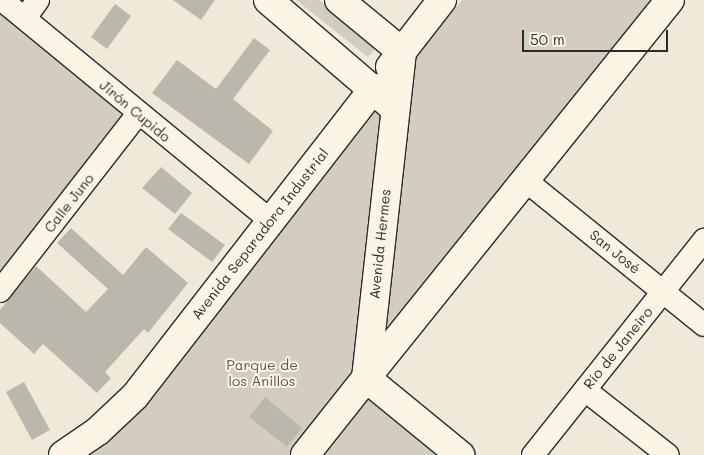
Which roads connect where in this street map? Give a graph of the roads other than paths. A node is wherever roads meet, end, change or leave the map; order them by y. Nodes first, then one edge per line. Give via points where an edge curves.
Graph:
1 (2, 0) edge
2 (38, 0) edge
3 (268, 0) edge
4 (339, 0) edge
5 (442, 0) edge
6 (670, 0) edge
7 (25, 18) junction
8 (402, 52) junction
9 (374, 88) junction
10 (395, 109) junction
11 (137, 115) junction
12 (525, 180) junction
13 (270, 220) junction
14 (704, 240) edge
15 (0, 291) edge
16 (663, 292) junction
17 (704, 324) edge
18 (366, 378) junction
19 (585, 390) junction
20 (63, 455) edge
21 (305, 455) edge
22 (460, 455) edge
23 (532, 455) edge
24 (668, 455) edge

1 - 7 street, Jirón Cupido
2 - 7 street
3 - 9 main road
4 - 8 main road
5 - 8 main road, Avenida Separadora Industrial
6 - 12 main road
7 - 11 street, Jirón Cupido
8 - 9 main road, Avenida Separadora Industrial
8 - 10 main road, Avenida Hermes
9 - 10 main road
9 - 13 main road, Avenida Separadora Industrial
10 - 18 main road, Avenida Hermes
11 - 13 street, Jirón Cupido
11 - 15 street, Calle Juno
12 - 16 street, San José
12 - 18 main road
13 - 20 main road, Avenida Separadora Industrial via 135,396 98,431
14 - 16 street, Río de Janeiro
16 - 17 street, San José
16 - 19 street, Río de Janeiro
18 - 21 main road
18 - 22 main road
19 - 23 street, Río de Janeiro
19 - 24 street

